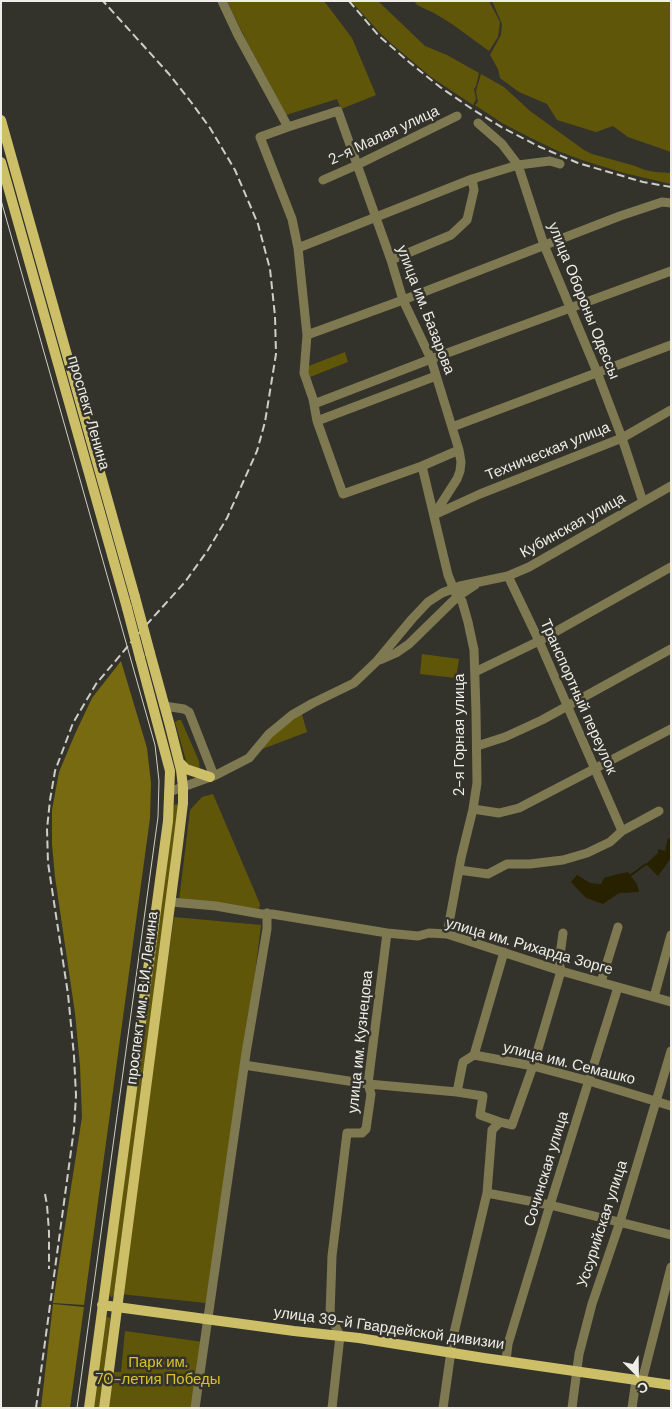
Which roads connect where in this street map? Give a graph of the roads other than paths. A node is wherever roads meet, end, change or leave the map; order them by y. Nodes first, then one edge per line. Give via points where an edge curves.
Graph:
1 (222, 1) edge
2 (457, 116) dead end
3 (1, 120) edge
4 (478, 123) dead end
5 (288, 127) junction
6 (1, 162) edge
7 (560, 164) dead end
8 (357, 165) junction
9 (518, 165) junction
10 (472, 179) junction
11 (323, 180) dead end
12 (671, 203) edge
13 (376, 217) junction
14 (30, 222) junction
15 (19, 225) junction
16 (544, 245) junction
17 (298, 248) junction
18 (391, 260) junction
19 (671, 271) edge
20 (404, 300) junction
21 (570, 308) junction
22 (307, 336) junction
23 (671, 344) edge
24 (431, 359) junction
25 (597, 372) junction
26 (436, 376) junction
27 (314, 404) junction
28 (671, 410) edge
29 (317, 421) junction
30 (452, 427) junction
31 (622, 438) junction
32 (459, 450) junction
33 (422, 466) junction
34 (671, 486) edge
35 (643, 502) junction
36 (434, 515) junction
37 (671, 567) edge
38 (508, 576) junction
39 (484, 580) junction
40 (453, 588) junction
41 (135, 597) joint
42 (458, 597) junction
43 (127, 608) joint
44 (539, 641) junction
45 (671, 649) edge
46 (145, 655) junction
47 (377, 661) junction
48 (475, 672) junction
49 (164, 706) junction
50 (568, 706) junction
51 (671, 729) edge
52 (477, 746) junction
53 (179, 762) junction
54 (595, 768) junction
55 (212, 776) junction
56 (183, 787) junction
57 (169, 792) junction
58 (473, 809) junction
59 (658, 811) dead end
60 (622, 831) junction
61 (459, 870) junction
62 (170, 902) junction
63 (267, 913) junction
64 (618, 927) dead end
65 (387, 933) junction
66 (563, 933) dead end
67 (447, 934) junction
68 (671, 935) edge
69 (504, 952) junction
70 (562, 971) junction
71 (601, 982) junction
72 (618, 987) junction
73 (654, 996) junction
74 (671, 1002) edge
75 (671, 1051) edge
76 (474, 1055) junction
77 (244, 1065) junction
78 (533, 1066) junction
79 (589, 1081) junction
80 (368, 1084) junction
81 (457, 1092) junction
82 (656, 1101) junction
83 (671, 1106) edge
84 (500, 1122) junction
85 (487, 1193) junction
86 (550, 1205) junction
87 (620, 1222) junction
88 (671, 1235) edge
89 (671, 1267) edge
90 (102, 1305) junction
91 (117, 1307) junction
92 (207, 1318) junction
93 (340, 1336) junction
94 (452, 1353) junction
95 (506, 1360) junction
96 (577, 1371) junction
97 (639, 1380) junction
98 (671, 1385) edge
99 (89, 1408) edge
100 (104, 1408) edge
101 (195, 1408) edge
102 (332, 1408) edge
103 (444, 1408) edge
104 (572, 1408) edge
105 (632, 1408) edge

1 - 5 street
2 - 8 street, 2-я Малая улица
3 - 14 main road, проспект Ленина
4 - 9 street, улица Обороны Одессы via 502,144
5 - 8 street, улица им. Базарова via 338,112
5 - 17 street via 260,137 292,219
6 - 15 main road, проспект Ленина
7 - 9 street via 550,161
8 - 11 street, 2-я Малая улица
8 - 13 street, улица им. Базарова
9 - 10 street
9 - 16 street, улица Обороны Одессы
10 - 13 street
10 - 18 street via 474,190 466,220 451,235
12 - 16 street via 662,202
13 - 17 street
13 - 18 street, улица им. Базарова
14 - 15 main road
14 - 41 main road, проспект Ленина
15 - 43 main road, проспект Ленина
16 - 20 street
16 - 21 street, улица Обороны Одессы
17 - 22 street
18 - 20 street, улица им. Базарова
19 - 21 street
20 - 22 street
20 - 24 street, улица им. Базарова
21 - 24 street
21 - 25 street, улица Обороны Одессы
22 - 27 street via 304,373
23 - 25 street
24 - 26 street, улица им. Базарова
24 - 27 street
25 - 30 street
25 - 31 street, улица Обороны Одессы
26 - 29 street
26 - 30 street, улица им. Базарова
27 - 29 street
28 - 31 street, Техническая улица
29 - 33 street via 343,494
30 - 32 street, улица им. Базарова
31 - 35 street, улица Обороны Одессы
31 - 36 street, Техническая улица
32 - 33 street
32 - 36 street, улица им. Базарова via 461,462 457,479
33 - 36 street
34 - 35 street, Кубинская улица
35 - 38 street, Кубинская улица via 530,567
36 - 40 street
37 - 44 street
38 - 39 street, Кубинская улица
38 - 44 street, Транспортный переулок
39 - 40 street, Кубинская улица
39 - 42 street, Кубинская улица
40 - 42 street, 2-я Горная улица
40 - 47 street, Кубинская улица via 428,602
41 - 46 main road, проспект им. В.И. Ленина, bridge
42 - 47 street, Кубинская улица via 409,644
42 - 48 street, 2-я Горная улица via 468,622
43 - 46 main road, проспект им. В.И. Ленина, bridge
44 - 48 street
44 - 50 street, Транспортный переулок
45 - 50 street
46 - 49 main road, проспект им. В.И. Ленина
46 - 57 main road, проспект им. В.И. Ленина via 170,771
47 - 55 street, Кубинская улица via 354,684 313,702 286,720 269,734 250,758
48 - 52 street, 2-я Горная улица
49 - 53 main road, проспект им. В.И. Ленина
49 - 55 street via 189,712
50 - 52 street
50 - 54 street, Транспортный переулок
51 - 54 street
52 - 58 street, 2-я Горная улица
53 - 55 main road via 186,769
53 - 56 main road, проспект им. В.И. Ленина
54 - 58 street via 519,808 499,813
54 - 60 street, Транспортный переулок
55 - 56 street, Кубинская улица
56 - 57 street, Кубинская улица
56 - 62 main road, проспект им. В.И. Ленина
57 - 90 main road, проспект им. В.И. Ленина via 167,831
58 - 61 street, 2-я Горная улица
59 - 60 street
60 - 61 street via 610,842 564,860 507,864 488,874
61 - 67 street, 2-я Горная улица
62 - 63 street, улица им. Рихарда Зорге
62 - 91 main road, проспект им. В.И. Ленина
63 - 65 street, улица им. Рихарда Зорге
63 - 77 street
64 - 71 street
65 - 67 street, улица им. Рихарда Зорге
65 - 80 street, улица им. Кузнецова
66 - 70 street via 559,962
67 - 69 street, улица им. Рихарда Зорге
68 - 73 street
69 - 70 street, улица им. Рихарда Зорге
69 - 76 street
70 - 71 street, улица им. Рихарда Зорге
70 - 78 street
71 - 72 street, улица им. Рихарда Зорге
72 - 73 street, улица им. Рихарда Зорге
72 - 79 street, Сочинская улица
73 - 74 street, улица им. Рихарда Зорге
75 - 82 street, Уссурийская улица
76 - 78 street, улица им. Семашко
76 - 81 street via 463,1062
77 - 80 street
77 - 92 street
78 - 79 street, улица им. Семашко
78 - 84 street via 512,1125
79 - 82 street, улица им. Семашко
79 - 86 street, Сочинская улица
80 - 81 street
80 - 93 street, улица им. Кузнецова via 371,1094 366,1129 362,1133 348,1134 332,1256 330,1318
81 - 84 street via 483,1096 480,1115
82 - 83 street, улица им. Семашко
82 - 87 street, Уссурийская улица
84 - 85 street via 492,1130
85 - 86 street
85 - 94 street
86 - 87 street
86 - 95 street, Сочинская улица
87 - 88 street
87 - 96 street, Уссурийская улица via 592,1304
89 - 97 street
90 - 91 main road, улица 39-й Гвардейской дивизии
90 - 99 main road, проспект им. В.И. Ленина
91 - 92 main road, улица 39-й Гвардейской дивизии
91 - 100 main road, проспект им. В.И. Ленина
92 - 93 main road, улица 39-й Гвардейской дивизии
92 - 101 street
93 - 94 main road, улица 39-й Гвардейской дивизии
93 - 102 street
94 - 95 main road, улица 39-й Гвардейской дивизии
94 - 103 street
95 - 96 main road, улица 39-й Гвардейской дивизии
96 - 97 main road, улица 39-й Гвардейской дивизии
96 - 104 street, Уссурийская улица
97 - 98 main road, улица 39-й Гвардейской дивизии
97 - 105 street

